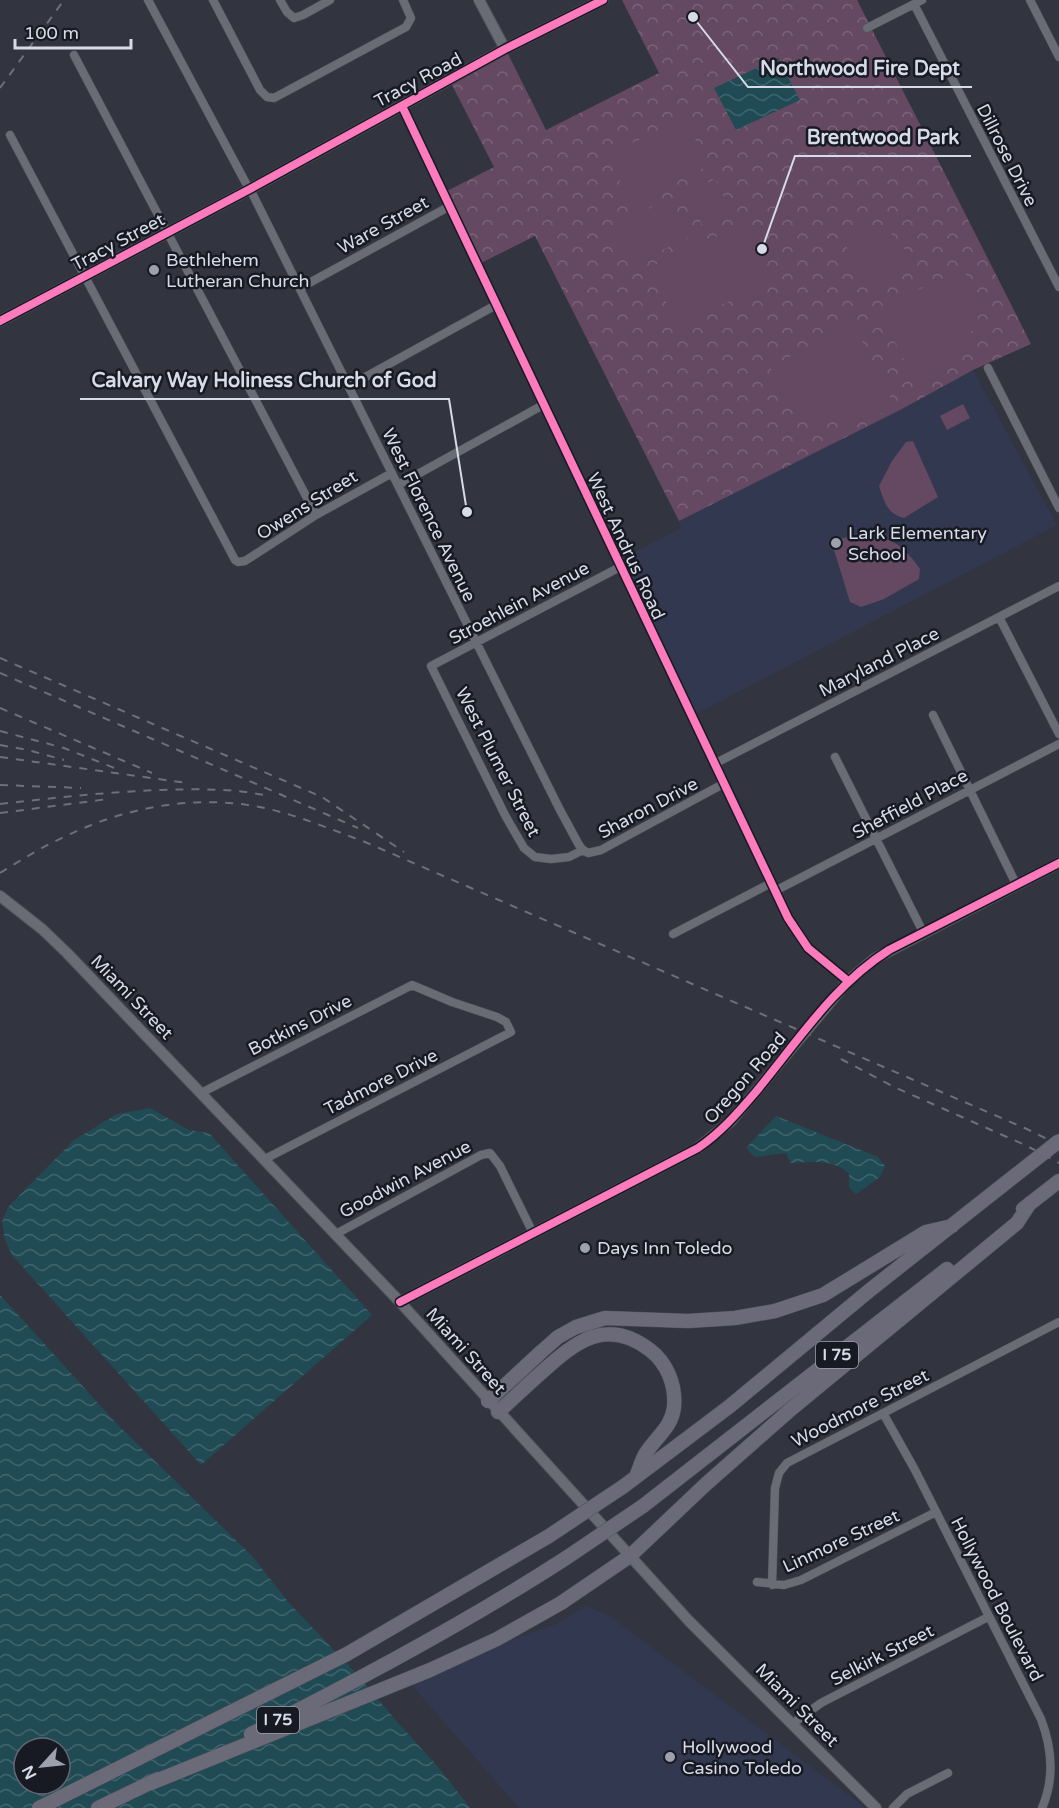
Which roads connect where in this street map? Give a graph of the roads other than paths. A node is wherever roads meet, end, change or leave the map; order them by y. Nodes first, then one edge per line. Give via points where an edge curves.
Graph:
1 (148, 0) edge
2 (213, 0) edge
3 (280, 0) edge
4 (330, 0) edge
5 (403, 0) edge
6 (479, 0) edge
7 (603, 0) edge
8 (1030, 0) edge
9 (918, 2) edge
10 (867, 28) dead end
11 (505, 49) junction
12 (74, 55) dead end
13 (1059, 57) edge
14 (402, 106) junction
15 (10, 135) dead end
16 (249, 189) junction
17 (450, 206) junction
18 (166, 233) junction
19 (84, 276) junction
20 (1059, 287) edge
21 (300, 288) junction
22 (496, 305) junction
23 (0, 321) edge
24 (988, 368) dead end
25 (350, 386) junction
26 (543, 405) junction
27 (392, 472) junction
28 (398, 485) junction
29 (1059, 508) edge
30 (316, 515) junction
31 (620, 567) junction
32 (1059, 586) edge
33 (999, 617) junction
34 (476, 642) junction
35 (431, 666) joint
36 (933, 716) dead end
37 (1059, 734) edge
38 (1059, 744) edge
39 (835, 757) dead end
40 (714, 764) junction
41 (723, 784) junction
42 (969, 790) junction
43 (876, 839) junction
44 (584, 851) junction
45 (1059, 863) edge
46 (771, 883) junction
47 (1016, 884) junction
48 (775, 891) junction
49 (0, 896) edge
50 (923, 932) junction
51 (673, 934) dead end
52 (848, 981) junction
53 (510, 1032) joint
54 (201, 1093) junction
55 (1059, 1141) edge
56 (265, 1159) junction
57 (1059, 1180) edge
58 (1030, 1203) junction
59 (952, 1226) junction
60 (533, 1233) junction
61 (336, 1234) junction
62 (400, 1302) junction
63 (1059, 1322) edge
64 (488, 1401) junction
65 (498, 1412) junction
66 (883, 1413) junction
67 (636, 1476) junction
68 (936, 1512) junction
69 (630, 1556) junction
70 (757, 1582) dead end
71 (772, 1585) junction
72 (988, 1617) junction
73 (792, 1724) junction
74 (948, 1773) dead end
75 (151, 1783) junction
76 (39, 1808) edge
77 (98, 1808) edge
78 (876, 1808) edge
79 (893, 1808) edge
80 (1042, 1808) edge

1 - 16 street, West Florence Avenue
2 - 5 street via 260,90 274,98 406,27 411,18
3 - 4 street via 294,18
6 - 11 street
7 - 11 street, Tracy Road
8 - 13 street
9 - 10 street
9 - 20 street, Dillrose Drive
11 - 14 street, Tracy Road
12 - 18 street
14 - 16 street, Tracy Road
14 - 17 street, West Andrus Road
15 - 19 street
16 - 18 street, Tracy Street
16 - 21 street, West Florence Avenue
17 - 21 street, Ware Street
17 - 22 street, West Andrus Road
18 - 19 street, Tracy Street
18 - 30 street
19 - 23 street, Tracy Street
19 - 30 street, Owens Street via 233,557 238,562 248,560
21 - 25 street, West Florence Avenue
22 - 25 street
22 - 26 street, West Andrus Road
24 - 29 street
25 - 27 street, West Florence Avenue
26 - 28 street
26 - 31 street, West Andrus Road
27 - 28 street, West Florence Avenue
27 - 30 street, Owens Street
28 - 34 street, West Florence Avenue
31 - 34 street, Stroehlein Avenue
31 - 40 street, West Andrus Road
32 - 33 street, Maryland Place
33 - 37 street
33 - 40 street, Maryland Place
34 - 35 street, Stroehlein Avenue
34 - 44 street, West Florence Avenue
35 - 44 street, West Plumer Street via 524,849 545,859 562,859
36 - 42 street
38 - 42 street, Sheffield Place
39 - 43 street
40 - 41 street, West Andrus Road
41 - 44 street, Sharon Drive via 601,850
41 - 46 street, West Andrus Road
42 - 43 street, Sheffield Place
42 - 47 street
43 - 48 street, Sheffield Place
43 - 50 street
45 - 47 street, Oregon Road
46 - 48 street, West Andrus Road
46 - 51 street
47 - 50 street, Oregon Road
48 - 52 street, West Andrus Road via 802,941
49 - 54 street, Miami Street via 67,953
50 - 52 street, Oregon Road via 874,959
52 - 60 street, Oregon Road, bridge via 731,1121 705,1144
53 - 54 street, Botkins Drive via 506,1022 497,1017 412,985
53 - 56 street, Tadmore Drive
54 - 56 street, Miami Street
55 - 59 highway, I 75, bridge
56 - 61 street, Miami Street
57 - 58 highway, I 75 / I 75
58 - 69 highway via 1017,1223 790,1410
58 - 75 highway, I 75 / I 75, bridge via 728,1442 566,1558 499,1601 357,1681
59 - 64 highway via 926,1232 823,1295 775,1311 687,1321 605,1318 576,1327 549,1344
59 - 67 highway, I 75 via 730,1406
60 - 61 street, Goodwin Avenue via 490,1153
60 - 62 street, Oregon Road
61 - 62 street, Miami Street
62 - 64 street, Miami Street
63 - 66 street, Woodmore Street
64 - 65 street, Miami Street
65 - 67 highway via 579,1342 604,1334 622,1335 641,1343 665,1366 673,1384 674,1408 666,1430 646,1452
65 - 69 street, Miami Street
66 - 68 street, Hollywood Boulevard
66 - 71 street, Woodmore Street via 794,1459 778,1473
67 - 76 highway, I 75, bridge via 549,1536 396,1627
68 - 71 street, Linmore Street via 801,1580
68 - 72 street, Hollywood Boulevard
69 - 73 street, Miami Street
69 - 75 highway via 561,1603 497,1639
70 - 71 street, Linmore Street
72 - 73 street, Selkirk Street via 821,1703
72 - 80 street, Hollywood Boulevard via 1046,1733 1052,1769
73 - 78 street, Miami Street
74 - 79 street via 907,1794
75 - 77 highway, I 75 / I 75

